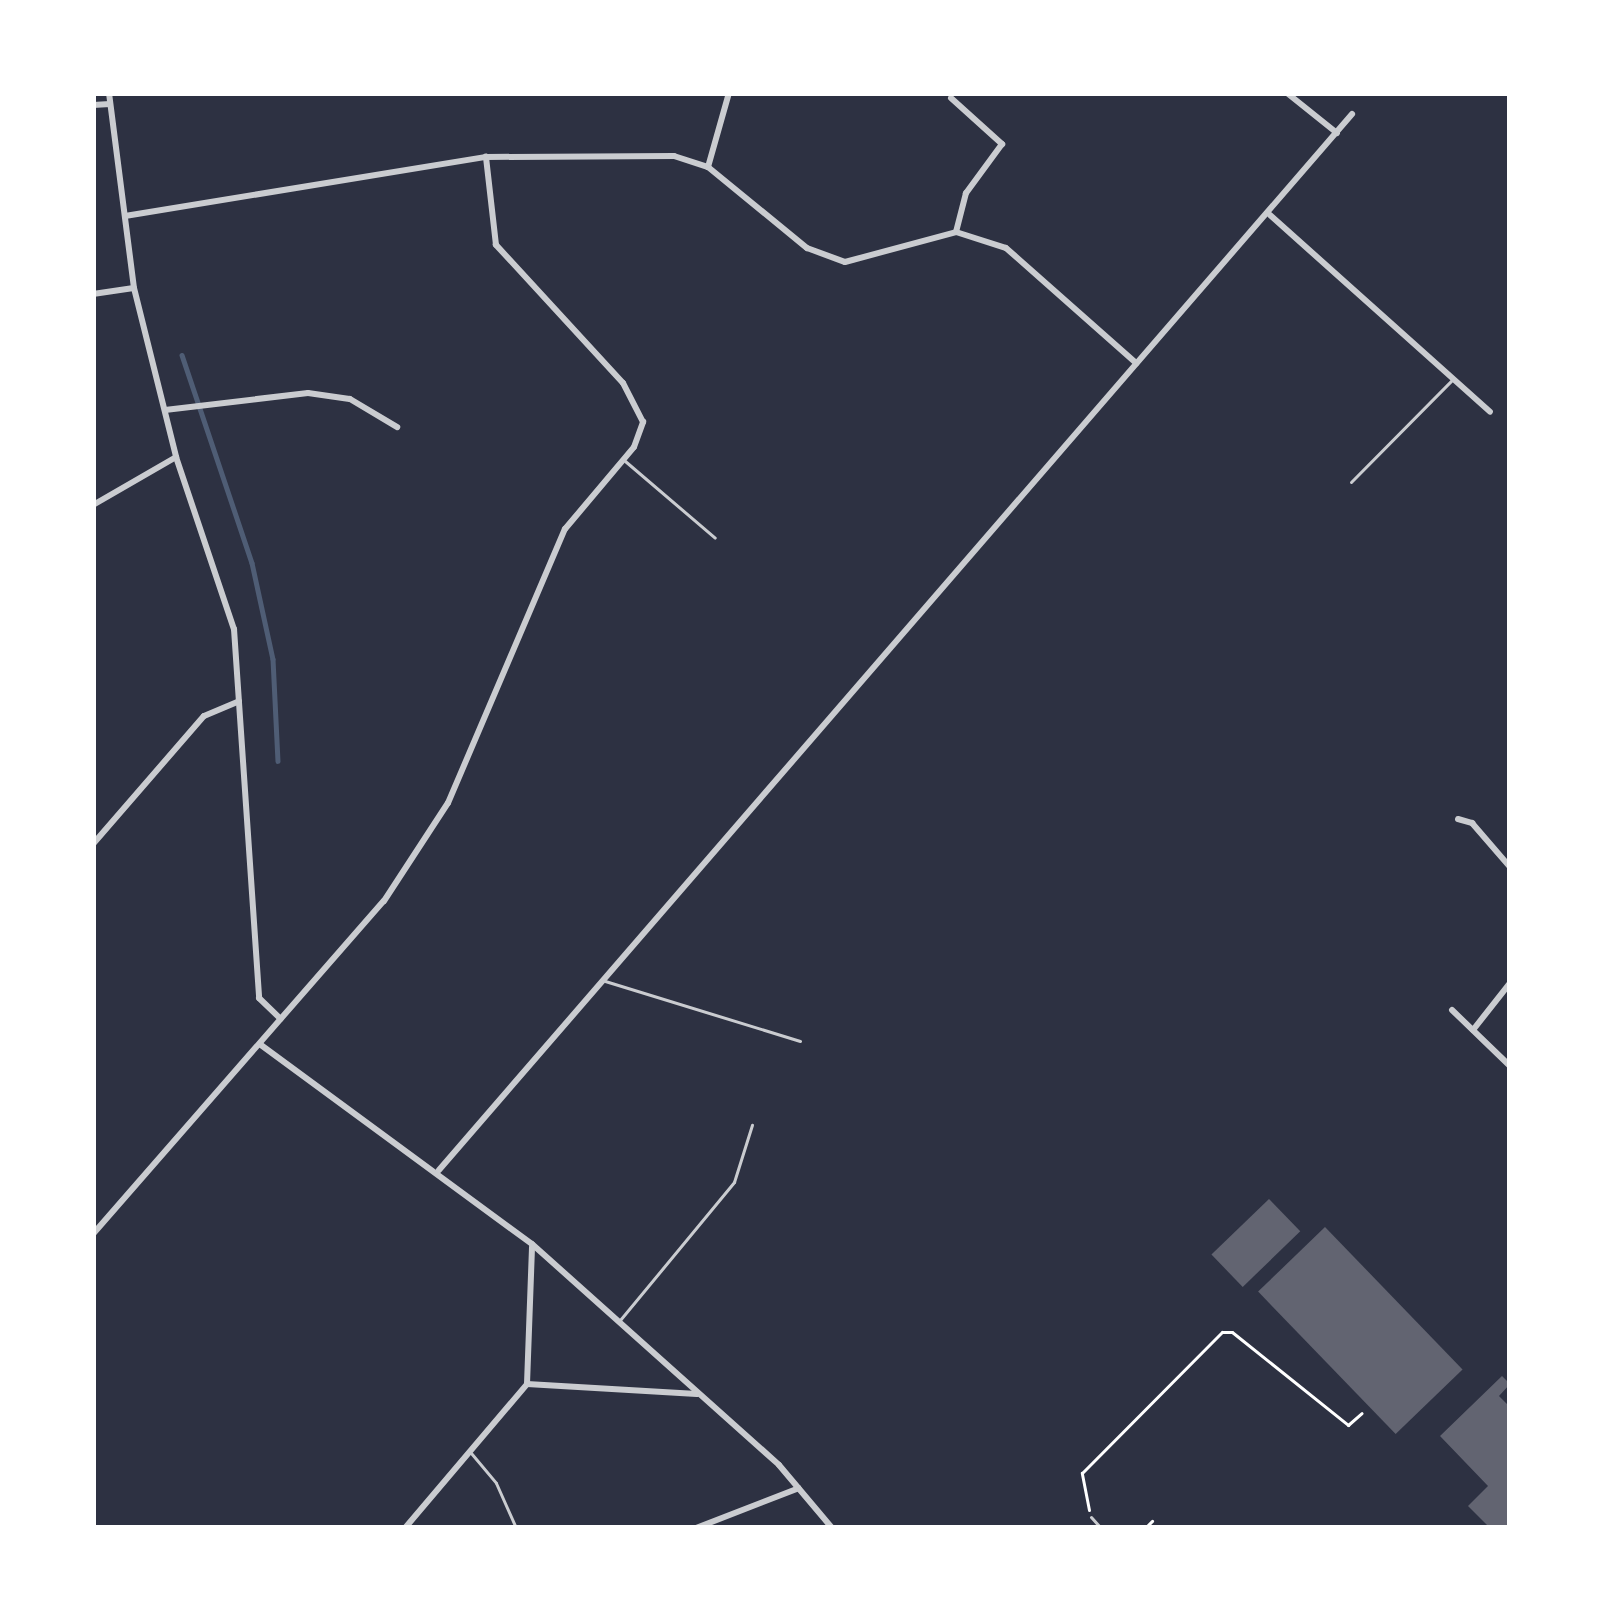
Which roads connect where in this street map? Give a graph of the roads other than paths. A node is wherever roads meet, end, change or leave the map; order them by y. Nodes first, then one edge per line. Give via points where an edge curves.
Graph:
1 (109, 93) edge
2 (729, 93) edge
3 (1287, 93) edge
4 (951, 98) dead end
5 (93, 104) edge
6 (110, 104) junction
7 (1352, 114) dead end
8 (1336, 133) junction
9 (486, 157) junction
10 (708, 167) junction
11 (125, 215) junction
12 (1270, 215) junction
13 (956, 232) junction
14 (134, 288) junction
15 (93, 294) edge
16 (1136, 363) junction
17 (1454, 379) junction
18 (164, 410) junction
19 (1490, 412) dead end
20 (397, 427) dead end
21 (176, 457) junction
22 (623, 459) junction
23 (1351, 482) dead end
24 (93, 506) edge
25 (715, 538) dead end
26 (239, 701) junction
27 (1458, 819) dead end
28 (93, 844) edge
29 (1510, 867) edge
30 (603, 980) junction
31 (1510, 983) edge
32 (1452, 1010) dead end
33 (281, 1019) junction
34 (1473, 1030) junction
35 (800, 1041) dead end
36 (261, 1045) junction
37 (1510, 1066) edge
38 (752, 1125) dead end
39 (440, 1170) junction
40 (93, 1234) edge
41 (532, 1244) junction
42 (619, 1321) junction
43 (527, 1384) junction
44 (700, 1394) junction
45 (470, 1451) junction
46 (799, 1488) junction
47 (1091, 1517) road end
48 (405, 1528) edge
49 (516, 1528) edge
50 (696, 1528) edge
51 (832, 1528) edge
52 (1101, 1528) edge

1 - 6 street
2 - 10 street
3 - 8 street
4 - 13 street via 1002,144 966,193
5 - 6 street
6 - 11 street
7 - 8 street
8 - 12 street
9 - 10 street via 674,156
9 - 11 street
9 - 22 street via 496,245 623,383 643,422
10 - 13 street via 807,248 845,262 888,257
11 - 14 street
12 - 16 street
12 - 17 street
13 - 16 street via 1006,248
14 - 15 street
14 - 18 street
16 - 30 street
17 - 19 street
17 - 23 lane
18 - 20 street via 308,393 350,399
18 - 21 street
21 - 24 street
21 - 26 street via 233,629
22 - 25 lane
22 - 33 street via 565,529 448,803 384,901
26 - 28 street via 204,716
26 - 33 street via 259,998
27 - 29 street via 1472,823
30 - 35 lane
30 - 39 street
31 - 34 street
32 - 34 street
33 - 36 street
34 - 37 street
36 - 39 street
36 - 40 street
38 - 42 lane via 734,1181
39 - 41 street
41 - 42 street
41 - 43 street
42 - 44 street
43 - 44 street
43 - 45 street
44 - 46 street
45 - 48 street
45 - 49 lane
46 - 50 street
46 - 51 street
47 - 52 lane

